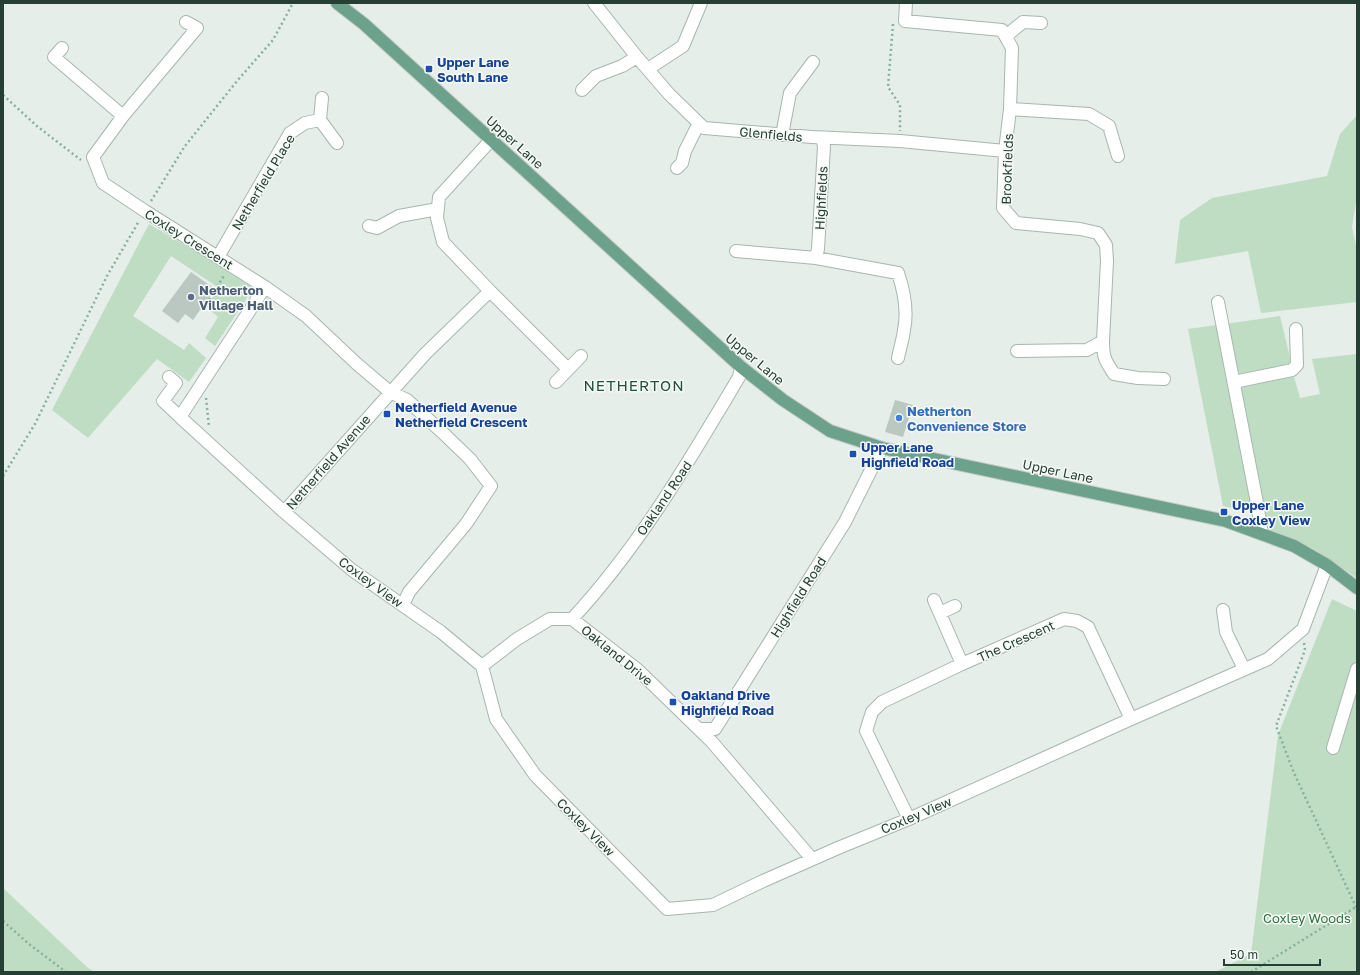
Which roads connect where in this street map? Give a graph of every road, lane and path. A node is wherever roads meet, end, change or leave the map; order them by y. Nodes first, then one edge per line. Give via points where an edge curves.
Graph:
1 (293, 3) edge
2 (337, 3) edge
3 (594, 3) edge
4 (701, 3) edge
5 (906, 3) edge
6 (905, 21) junction
7 (186, 22) dead end
8 (1041, 23) dead end
9 (1006, 36) junction
10 (62, 48) dead end
11 (637, 57) junction
12 (813, 62) dead end
13 (648, 69) junction
14 (582, 90) dead end
15 (3, 95) edge
16 (322, 98) dead end
17 (1010, 109) junction
18 (123, 116) junction
19 (320, 120) junction
20 (699, 123) junction
21 (782, 135) junction
22 (822, 138) junction
23 (491, 140) junction
24 (900, 141) junction
25 (337, 143) dead end
26 (1005, 151) junction
27 (1118, 156) dead end
28 (82, 160) dead end
29 (677, 168) dead end
30 (438, 209) junction
31 (145, 211) junction
32 (369, 226) dead end
33 (736, 251) dead end
34 (218, 257) junction
35 (816, 258) junction
36 (231, 265) junction
37 (265, 287) junction
38 (490, 291) junction
39 (1218, 302) dead end
40 (204, 308) dead end
41 (1296, 329) dead end
42 (1103, 341) junction
43 (1017, 351) dead end
44 (581, 356) dead end
45 (898, 358) dead end
46 (740, 367) junction
47 (568, 369) junction
48 (169, 377) dead end
49 (1164, 379) dead end
50 (205, 380) junction
51 (556, 382) dead end
52 (1234, 382) junction
53 (390, 392) junction
54 (180, 417) junction
55 (211, 445) junction
56 (882, 448) junction
57 (3, 476) edge
58 (284, 512) junction
59 (1262, 534) junction
60 (1327, 566) junction
61 (1357, 588) edge
62 (934, 600) dead end
63 (403, 605) junction
64 (955, 606) dead end
65 (1223, 610) dead end
66 (940, 613) junction
67 (572, 619) junction
68 (1303, 629) junction
69 (962, 664) junction
70 (482, 666) junction
71 (1244, 669) junction
72 (1357, 669) edge
73 (1131, 719) junction
74 (699, 729) junction
75 (1333, 748) dead end
76 (909, 819) junction
77 (812, 859) junction
78 (1357, 907) edge
79 (3, 921) edge
80 (66, 972) edge
81 (1251, 972) edge

1 - 31 path via 273,40 185,146
2 - 23 main road, Upper Lane via 364,24
3 - 11 street, Glenfields
4 - 13 street via 683,46
5 - 6 street
6 - 9 street via 1002,30
6 - 24 path via 893,23 888,87 900,105
7 - 18 street, Coxley Crescent via 197,28
8 - 9 street via 1023,22
9 - 17 street, Brookfields via 1012,48
10 - 18 street via 54,57
11 - 13 street, Glenfields
11 - 14 street via 596,76
12 - 21 street via 790,92
13 - 20 street, Glenfields
15 - 28 path via 38,127
16 - 19 street
17 - 26 street, Brookfields
17 - 27 street via 1089,114 1109,126
18 - 31 street, Coxley Crescent via 93,157 103,183
19 - 25 street
19 - 34 street, Netherfield Place via 305,123 290,133
20 - 21 street, Glenfields via 704,128
20 - 29 street via 682,163
21 - 22 street, Glenfields
22 - 24 street, Glenfields
22 - 35 street, Highfields via 824,146
23 - 30 street via 439,197
23 - 46 main road, Upper Lane
24 - 26 street, Glenfields
26 - 42 street, Brookfields via 1003,208 1016,223 1098,233 1106,246
30 - 32 street via 399,216 377,228
30 - 38 street via 437,218 443,242
31 - 34 street, Coxley Crescent
31 - 57 path via 107,276 35,424
33 - 35 street
34 - 36 street, Coxley Crescent
35 - 45 street via 898,273 906,312
36 - 37 street, Coxley Crescent
36 - 40 path
37 - 50 street
37 - 53 street, Coxley Crescent via 306,316
38 - 47 street
38 - 53 street, Netherfield Avenue
39 - 52 street
41 - 52 street via 1297,365 1292,370
42 - 43 street via 1087,350
42 - 49 street, Brookfields via 1105,360 1114,374
44 - 47 street
46 - 56 main road, Upper Lane via 830,431
46 - 67 street, Oakland Road via 739,377 680,476 622,558
47 - 51 street
48 - 54 street, Coxley View via 176,383 163,401
50 - 54 street
50 - 55 path
52 - 59 street
53 - 58 street, Netherfield Avenue
53 - 63 street, Coxley Crescent via 406,400 442,432 470,459 492,486 466,524 409,592
54 - 55 street, Coxley View
55 - 58 street, Coxley View
56 - 59 main road, Upper Lane via 1226,521
56 - 74 street, Highfield Road via 845,522 715,729
58 - 63 street, Coxley View via 352,570
59 - 60 main road, Upper Lane via 1294,546
60 - 61 main road, Upper Lane
60 - 68 street, Coxley View
62 - 66 street, The Crescent
63 - 70 street, Coxley View
64 - 66 street
65 - 71 street via 1226,632
66 - 69 street, The Crescent
67 - 70 street, Oakland Drive via 550,619 517,639
67 - 74 street, Oakland Drive via 638,670
68 - 71 street, Coxley View via 1268,659
68 - 78 path via 1305,650 1276,726 1294,773
69 - 73 street, The Crescent via 1064,619 1077,621 1088,627
69 - 76 street, The Crescent via 882,702 872,712 866,731
70 - 77 street, Coxley View via 496,719 535,775 667,909 713,905
71 - 73 street, Coxley View
72 - 75 street
73 - 76 street, Coxley View
74 - 77 street, Oakland Drive
76 - 77 street, Coxley View
78 - 81 path
79 - 80 path

